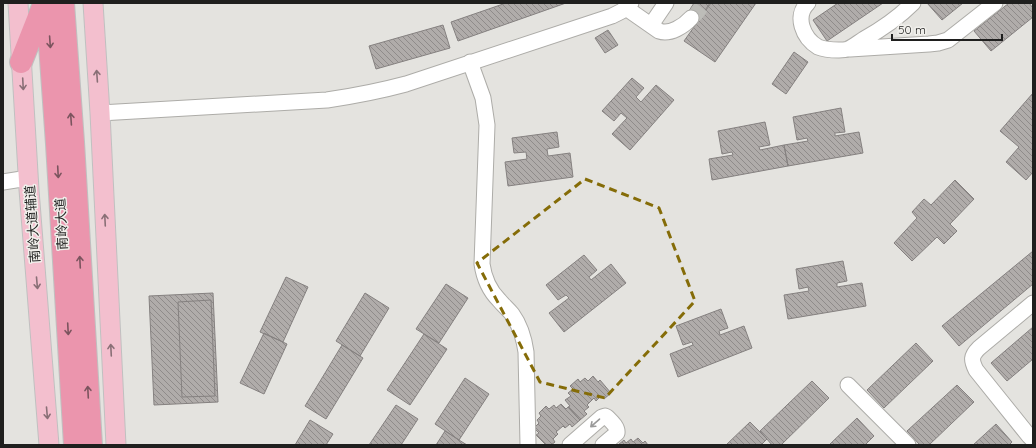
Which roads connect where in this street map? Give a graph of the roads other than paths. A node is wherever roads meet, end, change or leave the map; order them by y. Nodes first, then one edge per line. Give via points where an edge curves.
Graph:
1 (18, 3) edge
2 (46, 3) edge
3 (63, 3) edge
4 (93, 3) edge
5 (666, 3) edge
6 (808, 3) edge
7 (913, 3) edge
8 (995, 3) edge
9 (628, 5) edge
10 (691, 18) tunnel mouth
11 (651, 25) junction
12 (847, 49) junction
13 (21, 62) junction
14 (470, 62) junction
15 (100, 113) junction
16 (28, 178) junction
17 (3, 182) edge
18 (1033, 303) edge
19 (848, 385) dead end
20 (1033, 440) edge
21 (528, 444) edge
22 (49, 445) edge
23 (75, 445) edge
24 (91, 445) edge
25 (116, 445) edge
26 (570, 445) edge
27 (603, 445) edge
28 (908, 445) edge

1 - 13 main road, 南岭大道辅道
2 - 13 highway
2 -> 23 highway, 南岭大道
24 -> 3 highway, 南岭大道
15 -> 4 main road
5 - 11 street
6 - 12 street via 801,12 800,20 805,34 811,41 827,50
7 - 12 street via 889,24
8 - 12 street via 948,40 929,44
9 - 11 street
9 - 14 street via 612,16
10 - 11 street via 679,28 665,32
13 -> 16 main road, 南岭大道辅道
14 - 15 street via 399,85 327,100
14 - 21 street via 483,98 487,125 483,272 493,294 512,313 524,341
25 -> 15 main road
16 - 17 street
16 -> 22 main road, 南岭大道辅道
18 - 20 street via 979,348 972,358 976,370
19 - 28 street
27 -> 26 street via 617,433 616,428 605,416

